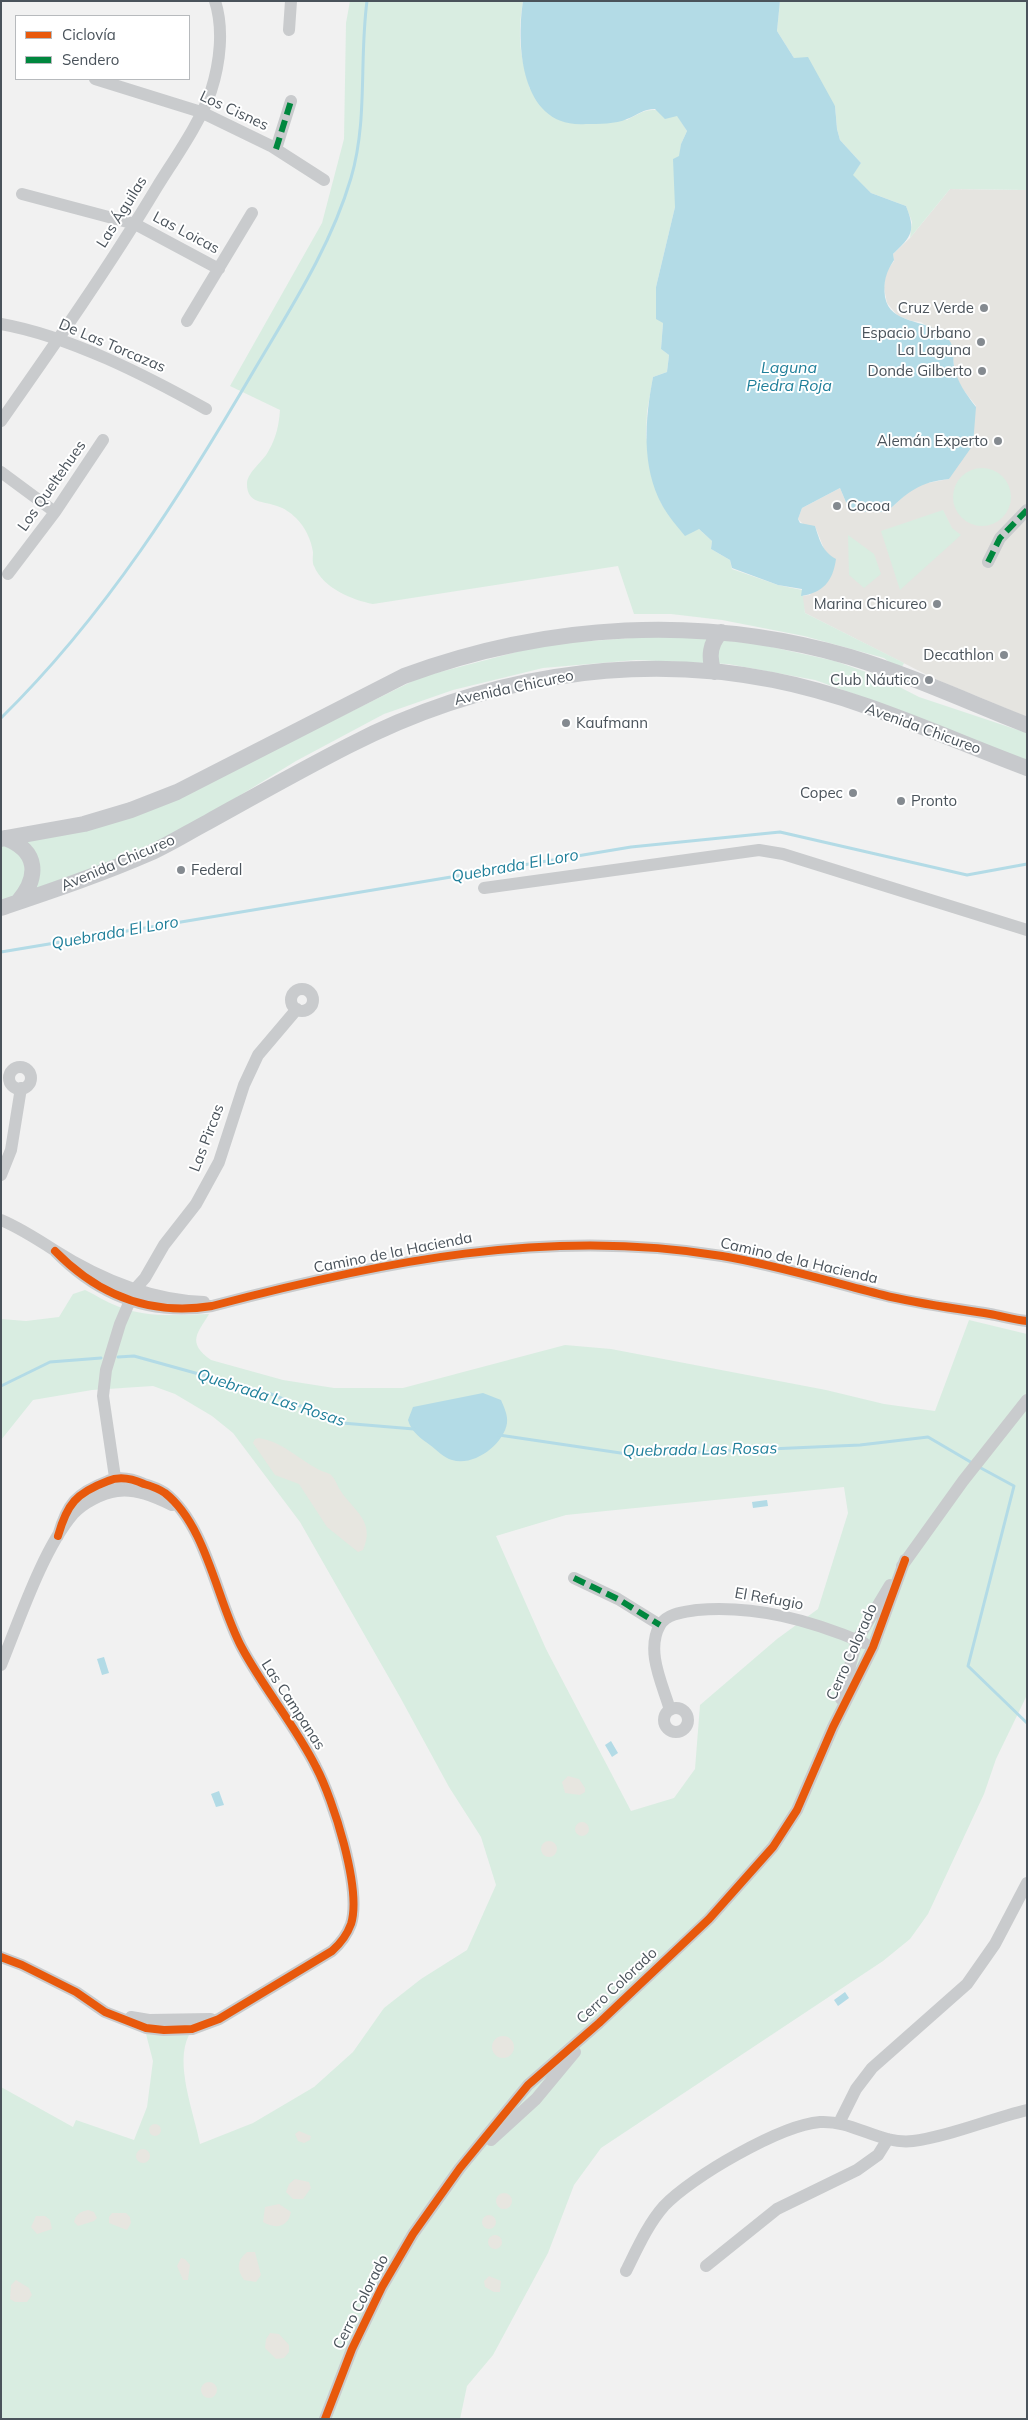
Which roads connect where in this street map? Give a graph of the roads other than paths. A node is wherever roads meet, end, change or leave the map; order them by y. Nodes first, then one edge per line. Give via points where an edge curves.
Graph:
1 (215, 1) edge
2 (292, 1) edge
3 (289, 30) dead end
4 (98, 80) edge
5 (291, 101) dead end
6 (201, 112) junction
7 (276, 149) junction
8 (324, 180) dead end
9 (22, 194) dead end
10 (252, 213) dead end
11 (135, 224) junction
12 (219, 269) junction
13 (187, 320) dead end
14 (1, 324) edge
15 (58, 340) junction
16 (206, 410) dead end
17 (1, 421) edge
18 (103, 440) dead end
19 (1, 472) edge
20 (1027, 510) edge
21 (55, 512) junction
22 (988, 562) dead end
23 (8, 574) dead end
24 (721, 632) junction
25 (714, 672) junction
26 (1027, 724) edge
27 (1027, 768) edge
28 (3, 839) edge
29 (484, 888) dead end
30 (18, 902) junction
31 (1, 908) edge
32 (1027, 930) edge
33 (297, 1010) dead end
34 (21, 1088) dead end
35 (1, 1176) edge
36 (1, 1220) edge
37 (55, 1250) junction
38 (135, 1290) junction
39 (129, 1301) junction
40 (224, 1303) junction
41 (1024, 1322) edge
42 (1027, 1400) edge
43 (115, 1484) junction
44 (905, 1560) junction
45 (574, 1578) dead end
46 (660, 1625) junction
47 (857, 1640) junction
48 (873, 1646) junction
49 (1, 1665) edge
50 (670, 1710) dead end
51 (833, 1728) junction
52 (1027, 1882) edge
53 (1, 1957) edge
54 (599, 2023) junction
55 (537, 2077) junction
56 (547, 2086) junction
57 (1027, 2110) edge
58 (839, 2123) junction
59 (888, 2139) junction
60 (460, 2168) junction
61 (706, 2266) dead end
62 (626, 2271) dead end
63 (325, 2419) edge

1 - 6 street, Las Águilas via 220,38 217,66
2 - 3 street
4 - 6 street, Los Cisnes
5 - 7 street
6 - 7 street, Los Cisnes
6 - 11 street, Las Águilas
7 - 8 street, Los Cisnes
9 - 11 street, Las Loicas
10 - 12 street, Las Loicas
11 - 12 street, Las Loicas
11 - 15 street, Las Águilas
12 - 13 street, Las Loicas
14 - 15 street, De Las Torcazas
15 - 16 street, De Las Torcazas via 150,378
15 - 17 street, Las Águilas
18 - 21 street, Los Queltehues
19 - 21 street
20 - 22 street via 1000,538
21 - 23 street, Los Queltehues
24 - 25 main road via 711,651
24 - 26 main road via 789,642 850,657
24 - 28 main road via 656,629 589,632 526,641 464,656 404,676 177,792 84,824
25 - 27 main road, Avenida Chicureo via 805,687 891,714
25 - 30 main road, Avenida Chicureo via 651,669 596,672 510,686 452,701 349,745 152,852
28 - 30 main road via 26,850 33,866 30,883
29 - 32 street via 759,850 783,854
30 - 31 main road, Avenida Chicureo
33 - 38 street, Las Pircas via 258,1055 244,1085 219,1162 196,1204
34 - 35 street via 11,1150
36 - 37 street, Camino de la Hacienda
37 - 38 street, Camino de la Hacienda
37 - 39 street, Camino de la Hacienda via 90,1282
38 - 39 street, Las Pircas
38 - 40 street, Camino de la Hacienda via 166,1298
39 - 40 street, Camino de la Hacienda via 176,1310
39 - 43 street via 106,1370 103,1396
40 - 41 street, Camino de la Hacienda via 440,1256 510,1247 598,1244 657,1247 723,1256 904,1300
42 - 44 street, Cerro Colorado
43 - 49 street via 90,1488 76,1498 64,1515 58,1536
43 - 53 street, Las Campanas via 135,1480 164,1492 178,1508 204,1551 240,1646 317,1767 336,1814 348,1866 353,1901 352,1923 344,1940 332,1952 219,2019 149,2020 105,2012 76,1992
44 - 47 street, Cerro Colorado
44 - 48 street, Cerro Colorado
45 - 46 street
46 - 47 street, El Refugio via 678,1613 721,1608 761,1611 787,1616
46 - 50 street via 654,1641 654,1653
47 - 48 street, El Refugio
47 - 51 street, Cerro Colorado
48 - 51 street, Cerro Colorado
51 - 54 street, Cerro Colorado via 797,1810 772,1847 709,1919
52 - 58 street via 995,1944 967,1984 872,2068 856,2089
54 - 55 street, Cerro Colorado
54 - 56 street, Cerro Colorado
55 - 56 street
55 - 60 street, Cerro Colorado
56 - 60 street, Cerro Colorado
57 - 59 street via 912,2141
58 - 59 street
58 - 62 street via 819,2122 790,2130 719,2166 680,2191 664,2206
59 - 61 street via 878,2155 857,2170 777,2209
60 - 63 street, Cerro Colorado via 413,2234 382,2287 352,2349

